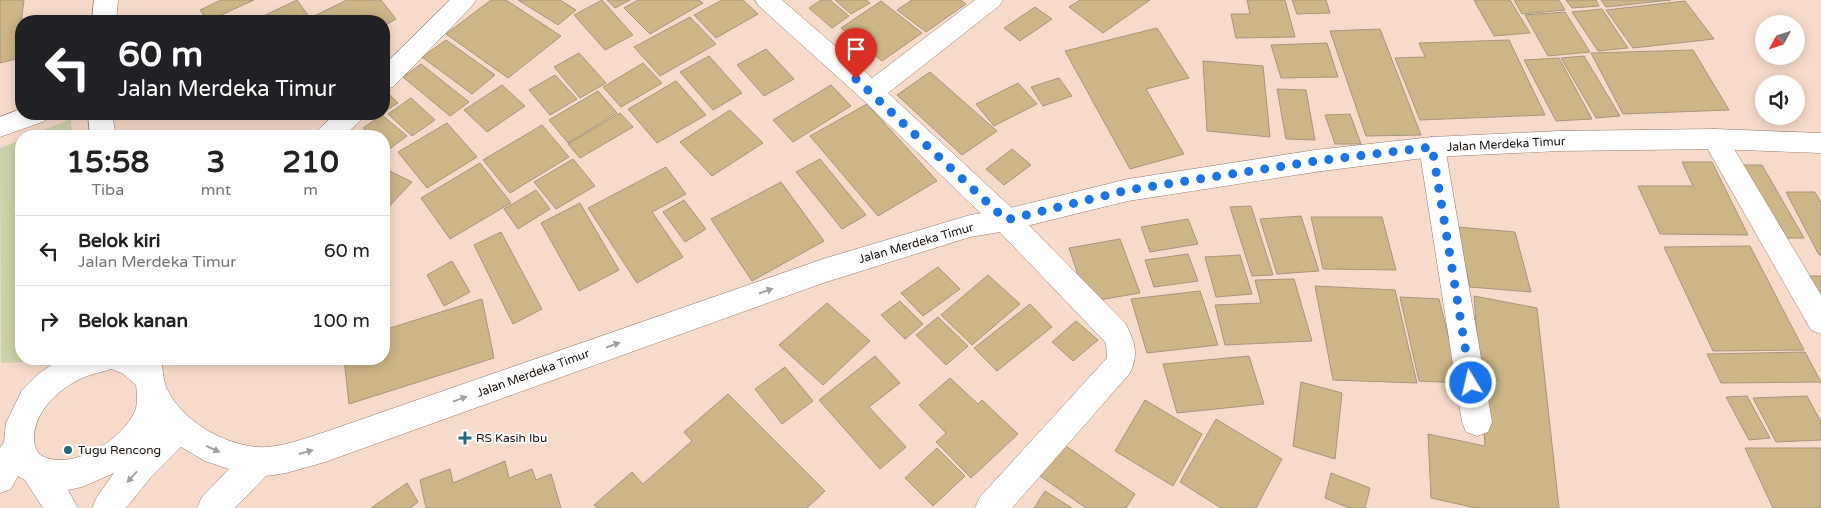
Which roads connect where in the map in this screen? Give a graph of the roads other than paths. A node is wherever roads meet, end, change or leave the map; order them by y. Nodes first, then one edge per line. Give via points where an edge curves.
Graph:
1 (106, 0) edge
2 (464, 0) edge
3 (767, 0) edge
4 (991, 0) edge
5 (105, 15) edge
6 (390, 74) edge
7 (871, 92) junction
8 (19, 120) edge
9 (345, 120) edge
10 (0, 127) edge
11 (334, 130) edge
12 (1715, 139) junction
13 (1821, 143) edge
14 (1432, 147) junction
15 (1006, 220) junction
16 (1821, 321) edge
17 (78, 365) edge
18 (134, 365) edge
19 (150, 377) edge
20 (1477, 422) dead end
21 (178, 429) junction
22 (11, 436) edge
23 (258, 462) junction
24 (36, 470) junction
25 (0, 478) edge
26 (62, 508) edge
27 (108, 508) edge
28 (213, 508) edge
29 (991, 508) edge

1 - 5 main road
2 - 6 main road
3 - 7 main road
4 - 7 main road
7 - 15 main road
8 - 10 main road
9 - 11 main road
12 - 13 main road, Jalan Merdeka Timur
12 - 14 main road, Jalan Merdeka Timur
12 - 16 main road
14 - 15 main road, Jalan Merdeka Timur via 1128,190
14 - 20 main road
23 -> 15 main road, Jalan Merdeka Timur via 325,447 832,268 970,226
15 - 29 main road via 1115,332 1122,343 1123,353 1120,364
17 - 22 main road via 52,380 37,395
18 - 19 main road, Jalan Merdeka Timur
19 - 21 main road, Jalan Merdeka Timur
19 - 24 main road via 149,413 122,450 77,473 55,476
21 -> 23 main road, Jalan Merdeka Timur via 216,451
21 -> 27 main road via 115,495
22 - 24 main road via 24,459
22 - 25 main road
23 - 28 main road
24 - 26 main road

